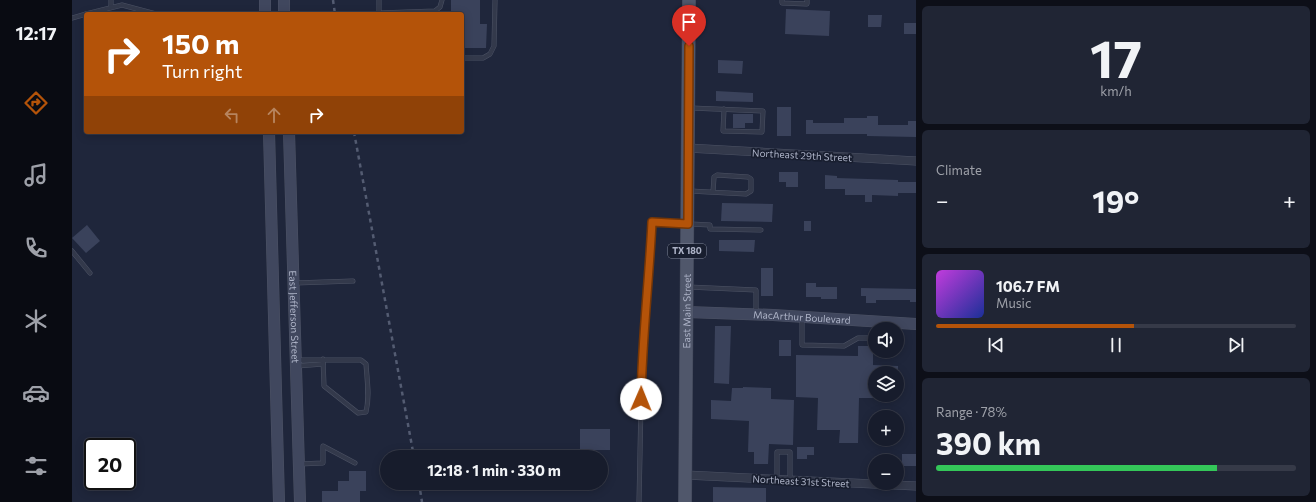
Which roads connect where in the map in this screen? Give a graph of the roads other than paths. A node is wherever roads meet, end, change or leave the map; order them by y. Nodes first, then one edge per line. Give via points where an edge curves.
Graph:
1 (111, 0) edge
2 (265, 0) edge
3 (284, 0) edge
4 (379, 0) edge
5 (442, 0) edge
6 (496, 0) edge
7 (689, 0) edge
8 (782, 0) edge
9 (807, 0) edge
10 (111, 7) junction
11 (93, 12) edge
12 (148, 12) edge
13 (265, 12) edge
14 (284, 12) edge
15 (379, 12) edge
16 (416, 12) edge
17 (84, 15) edge
18 (72, 18) edge
19 (464, 58) edge
20 (688, 108) junction
21 (724, 109) junction
22 (269, 134) edge
23 (289, 134) edge
24 (688, 148) junction
25 (916, 162) edge
26 (688, 191) junction
27 (713, 192) junction
28 (688, 224) junction
29 (761, 230) dead end
30 (72, 251) edge
31 (90, 273) dead end
32 (353, 281) dead end
33 (293, 283) junction
34 (687, 287) junction
35 (687, 312) junction
36 (756, 314) junction
37 (802, 316) junction
38 (868, 324) edge
39 (904, 324) edge
40 (916, 324) edge
41 (868, 338) edge
42 (323, 362) junction
43 (296, 363) junction
44 (355, 463) dead end
45 (299, 464) junction
46 (686, 475) junction
47 (777, 479) junction
48 (790, 480) junction
49 (916, 486) edge
50 (279, 502) edge
51 (300, 502) edge
52 (639, 502) edge
53 (686, 502) edge

1 - 10 lane
2 - 13 main road
3 - 14 main road
4 - 15 lane
5 - 16 lane via 440,8 435,11
6 - 19 lane via 494,46 490,54 483,58
7 - 20 main road, East Main Street / TX 180
8 - 9 lane via 782,3 807,4
10 - 11 lane
10 - 12 lane via 122,5
17 - 18 lane
20 - 21 lane
20 - 24 main road, East Main Street / TX 180
21 - 21 lane via 763,111 762,132 723,131
22 - 50 main road, East Jefferson Street
23 - 33 main road, East Jefferson Street
24 - 25 street, Northeast 29th Street
24 - 26 main road, East Main Street / TX 180
26 - 27 lane
26 - 28 main road, East Main Street / TX 180
27 - 27 lane via 746,194 751,191 751,179 717,175 714,177
28 - 29 lane via 710,224 710,229
28 - 34 main road, East Main Street / TX 180
28 - 52 lane via 652,222 642,355
30 - 31 lane
32 - 33 lane
33 - 43 main road, East Jefferson Street
34 - 35 main road, East Main Street / TX 180
34 - 36 lane via 756,290
35 - 36 main road, MacArthur Boulevard
35 - 46 main road, East Main Street / TX 180
36 - 37 main road, MacArthur Boulevard
37 - 38 main road, MacArthur Boulevard
37 - 41 lane via 802,345 844,346 858,338
39 - 40 main road, MacArthur Boulevard
42 - 42 lane via 324,386 358,413 366,412 366,364 361,360
42 - 43 lane
43 - 45 main road, East Jefferson Street
44 - 45 lane via 323,446 323,463
45 - 51 main road, East Jefferson Street
46 - 47 street, Northeast 31st Street
46 - 53 main road, East Main Street / TX 180
47 - 48 street, Northeast 31st Street
47 - 48 lane via 777,452 790,452
48 - 49 street, Northeast 31st Street

